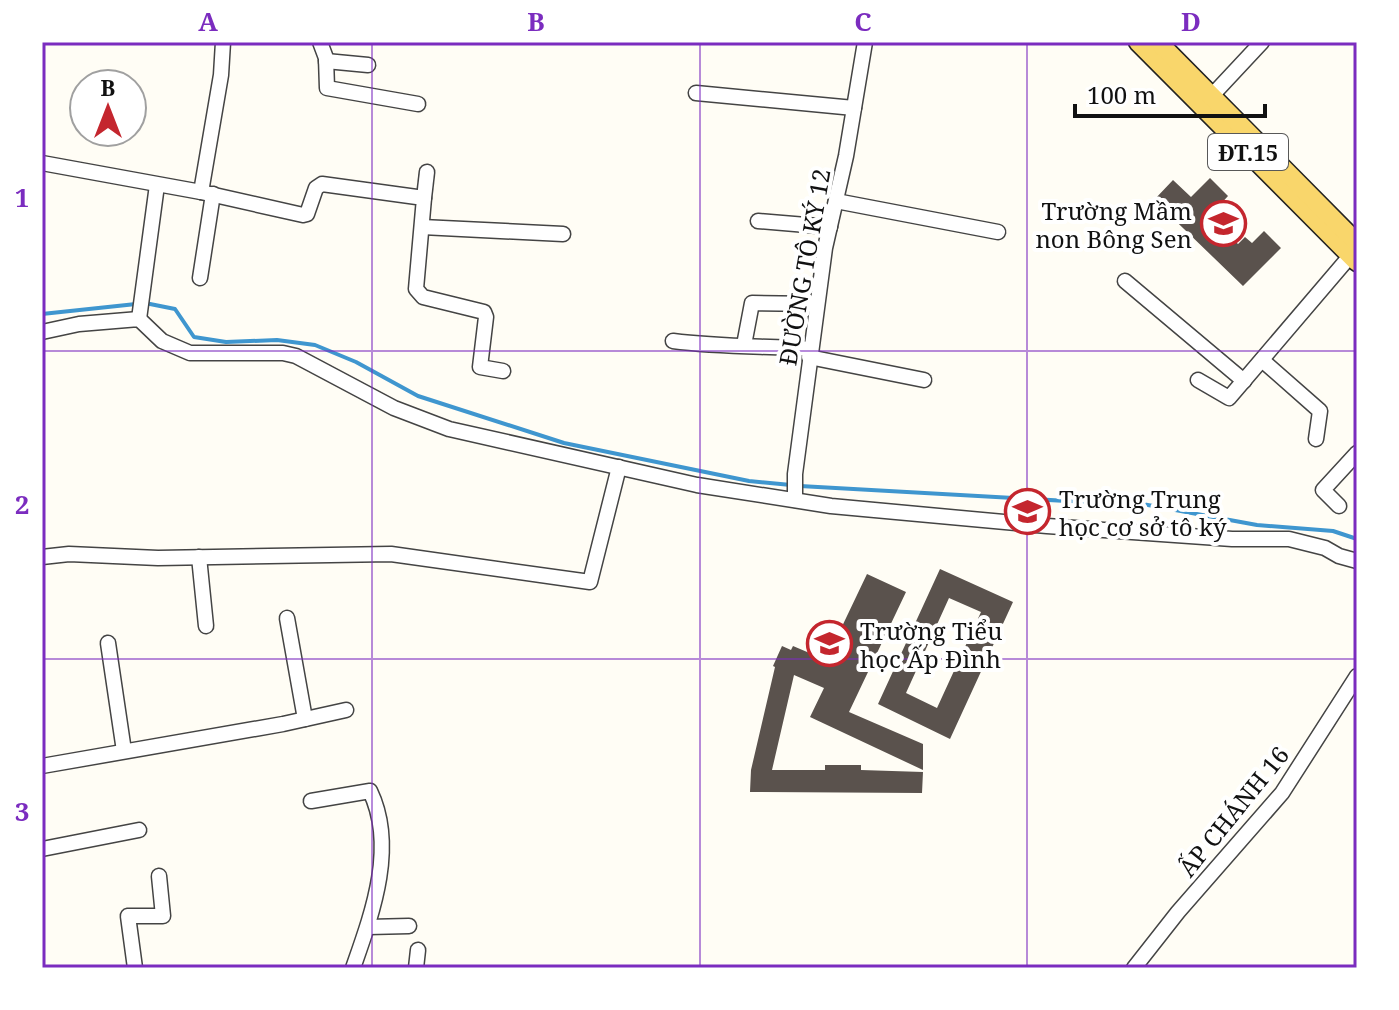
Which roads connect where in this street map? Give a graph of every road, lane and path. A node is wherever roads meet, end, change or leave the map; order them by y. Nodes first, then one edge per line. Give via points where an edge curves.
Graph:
1 (223, 42) edge
2 (320, 42) edge
3 (865, 42) edge
4 (1138, 42) edge
5 (1158, 42) edge
6 (1262, 42) edge
7 (326, 61) junction
8 (368, 65) dead end
9 (696, 93) dead end
10 (1207, 101) junction
11 (418, 104) dead end
12 (854, 108) junction
13 (42, 163) edge
14 (427, 172) dead end
15 (157, 185) junction
16 (207, 193) junction
17 (424, 198) junction
18 (836, 201) junction
19 (758, 221) dead end
20 (422, 227) junction
21 (830, 227) junction
22 (998, 232) dead end
23 (563, 234) dead end
24 (1355, 253) edge
25 (200, 278) dead end
26 (1125, 281) dead end
27 (817, 304) junction
28 (140, 310) junction
29 (42, 332) edge
30 (673, 341) dead end
31 (744, 345) junction
32 (810, 353) junction
33 (1262, 360) junction
34 (503, 371) dead end
35 (924, 380) dead end
36 (1198, 380) dead end
37 (1244, 381) junction
38 (1316, 439) dead end
39 (1357, 453) edge
40 (619, 467) junction
41 (796, 496) junction
42 (1339, 506) dead end
43 (42, 557) edge
44 (199, 557) junction
45 (1357, 561) edge
46 (287, 618) dead end
47 (206, 626) dead end
48 (108, 643) dead end
49 (1357, 676) edge
50 (346, 710) dead end
51 (305, 719) junction
52 (124, 751) junction
53 (42, 766) edge
54 (311, 801) dead end
55 (139, 830) dead end
56 (42, 849) edge
57 (159, 876) dead end
58 (409, 926) dead end
59 (368, 927) junction
60 (418, 950) dead end
61 (135, 968) edge
62 (353, 968) edge
63 (416, 968) edge
64 (1134, 968) edge

1 - 16 street
2 - 7 street
3 - 12 street, ĐƯỜNG TÔ KÝ 12
4 - 10 main road, ĐT.15
5 - 10 main road, ĐT.15
6 - 10 street
7 - 8 street
7 - 11 street via 327,88
9 - 12 street
10 - 24 main road, ĐT.15
12 - 18 street, ĐƯỜNG TÔ KÝ 12
13 - 15 street
14 - 17 street
15 - 16 street
15 - 28 street
16 - 17 street via 303,215 322,184
16 - 25 street
17 - 20 street
18 - 21 street, ĐƯỜNG TÔ KÝ 12
18 - 22 street
19 - 21 street
20 - 23 street
20 - 34 street via 418,293 484,312 480,367
21 - 27 street, ĐƯỜNG TÔ KÝ 12
24 - 33 street
26 - 37 street
27 - 31 street via 752,303
27 - 32 street, ĐƯỜNG TÔ KÝ 12
28 - 29 street
28 - 40 street via 162,341 190,353 296,356 394,408 449,429
30 - 31 street
31 - 32 street
32 - 35 street
32 - 41 street, ĐƯỜNG TÔ KÝ 12
33 - 37 street
33 - 38 street via 1320,411
36 - 37 street via 1229,398
39 - 42 street via 1323,490
40 - 41 street via 697,485
40 - 44 street via 590,582 391,554
41 - 45 street via 831,506 1047,526 1289,539
43 - 44 street
44 - 47 street
46 - 51 street
48 - 52 street
49 - 64 street, ẤP CHÁNH 16 via 1282,793
50 - 51 street
51 - 52 street
52 - 53 street
54 - 59 street via 370,791 376,803 380,884
55 - 56 street
57 - 61 street via 163,916 128,916
58 - 59 street
59 - 62 street
60 - 63 street

